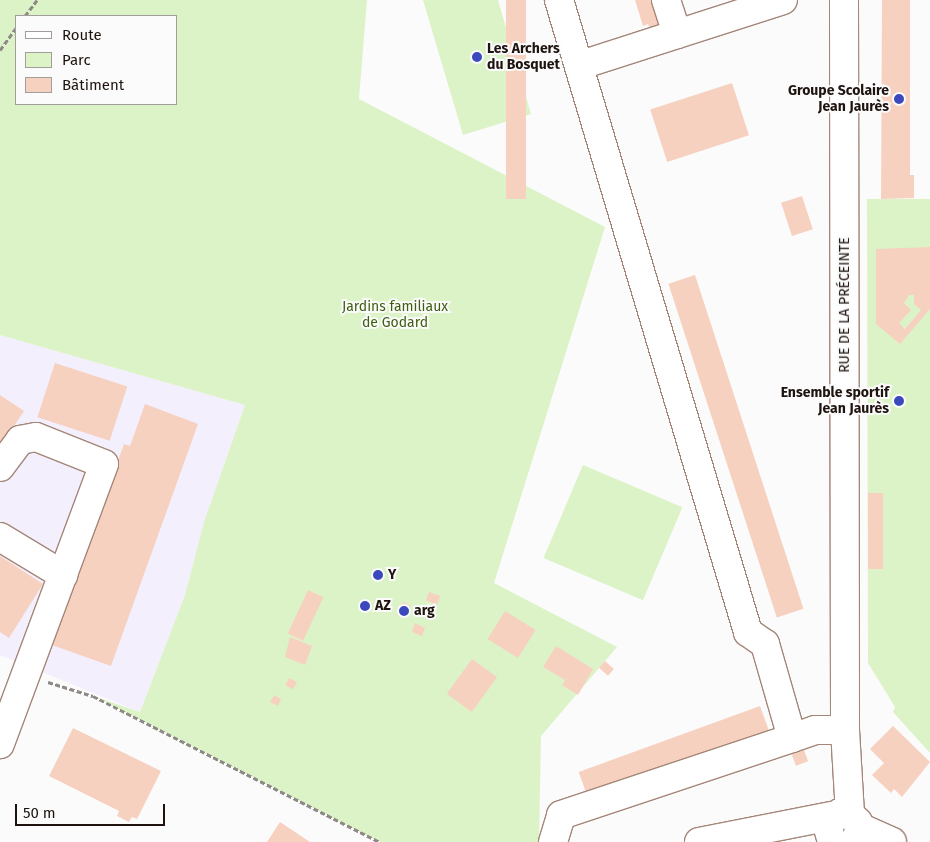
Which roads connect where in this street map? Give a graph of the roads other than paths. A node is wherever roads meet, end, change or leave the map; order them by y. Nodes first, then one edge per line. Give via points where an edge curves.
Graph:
1 (559, 0) edge
2 (666, 0) edge
3 (783, 0) edge
4 (844, 0) edge
5 (677, 34) junction
6 (581, 65) junction
7 (0, 467) edge
8 (0, 537) edge
9 (63, 575) junction
10 (845, 730) junction
11 (792, 738) junction
12 (0, 744) edge
13 (841, 827) edge
14 (553, 842) edge
15 (699, 842) edge
16 (892, 842) edge

1 - 6 street
2 - 5 street
3 - 5 street
4 - 10 street, RUE DE LA PRÉCEINTE
5 - 6 street
6 - 11 street via 748,632 765,644
7 - 9 street via 20,440 36,437 104,464
8 - 9 street
9 - 12 street
10 - 11 street via 815,730
10 - 13 street, RUE DE LA PRÉCEINTE
11 - 14 street via 561,815
13 - 15 street via 781,826
13 - 16 street

